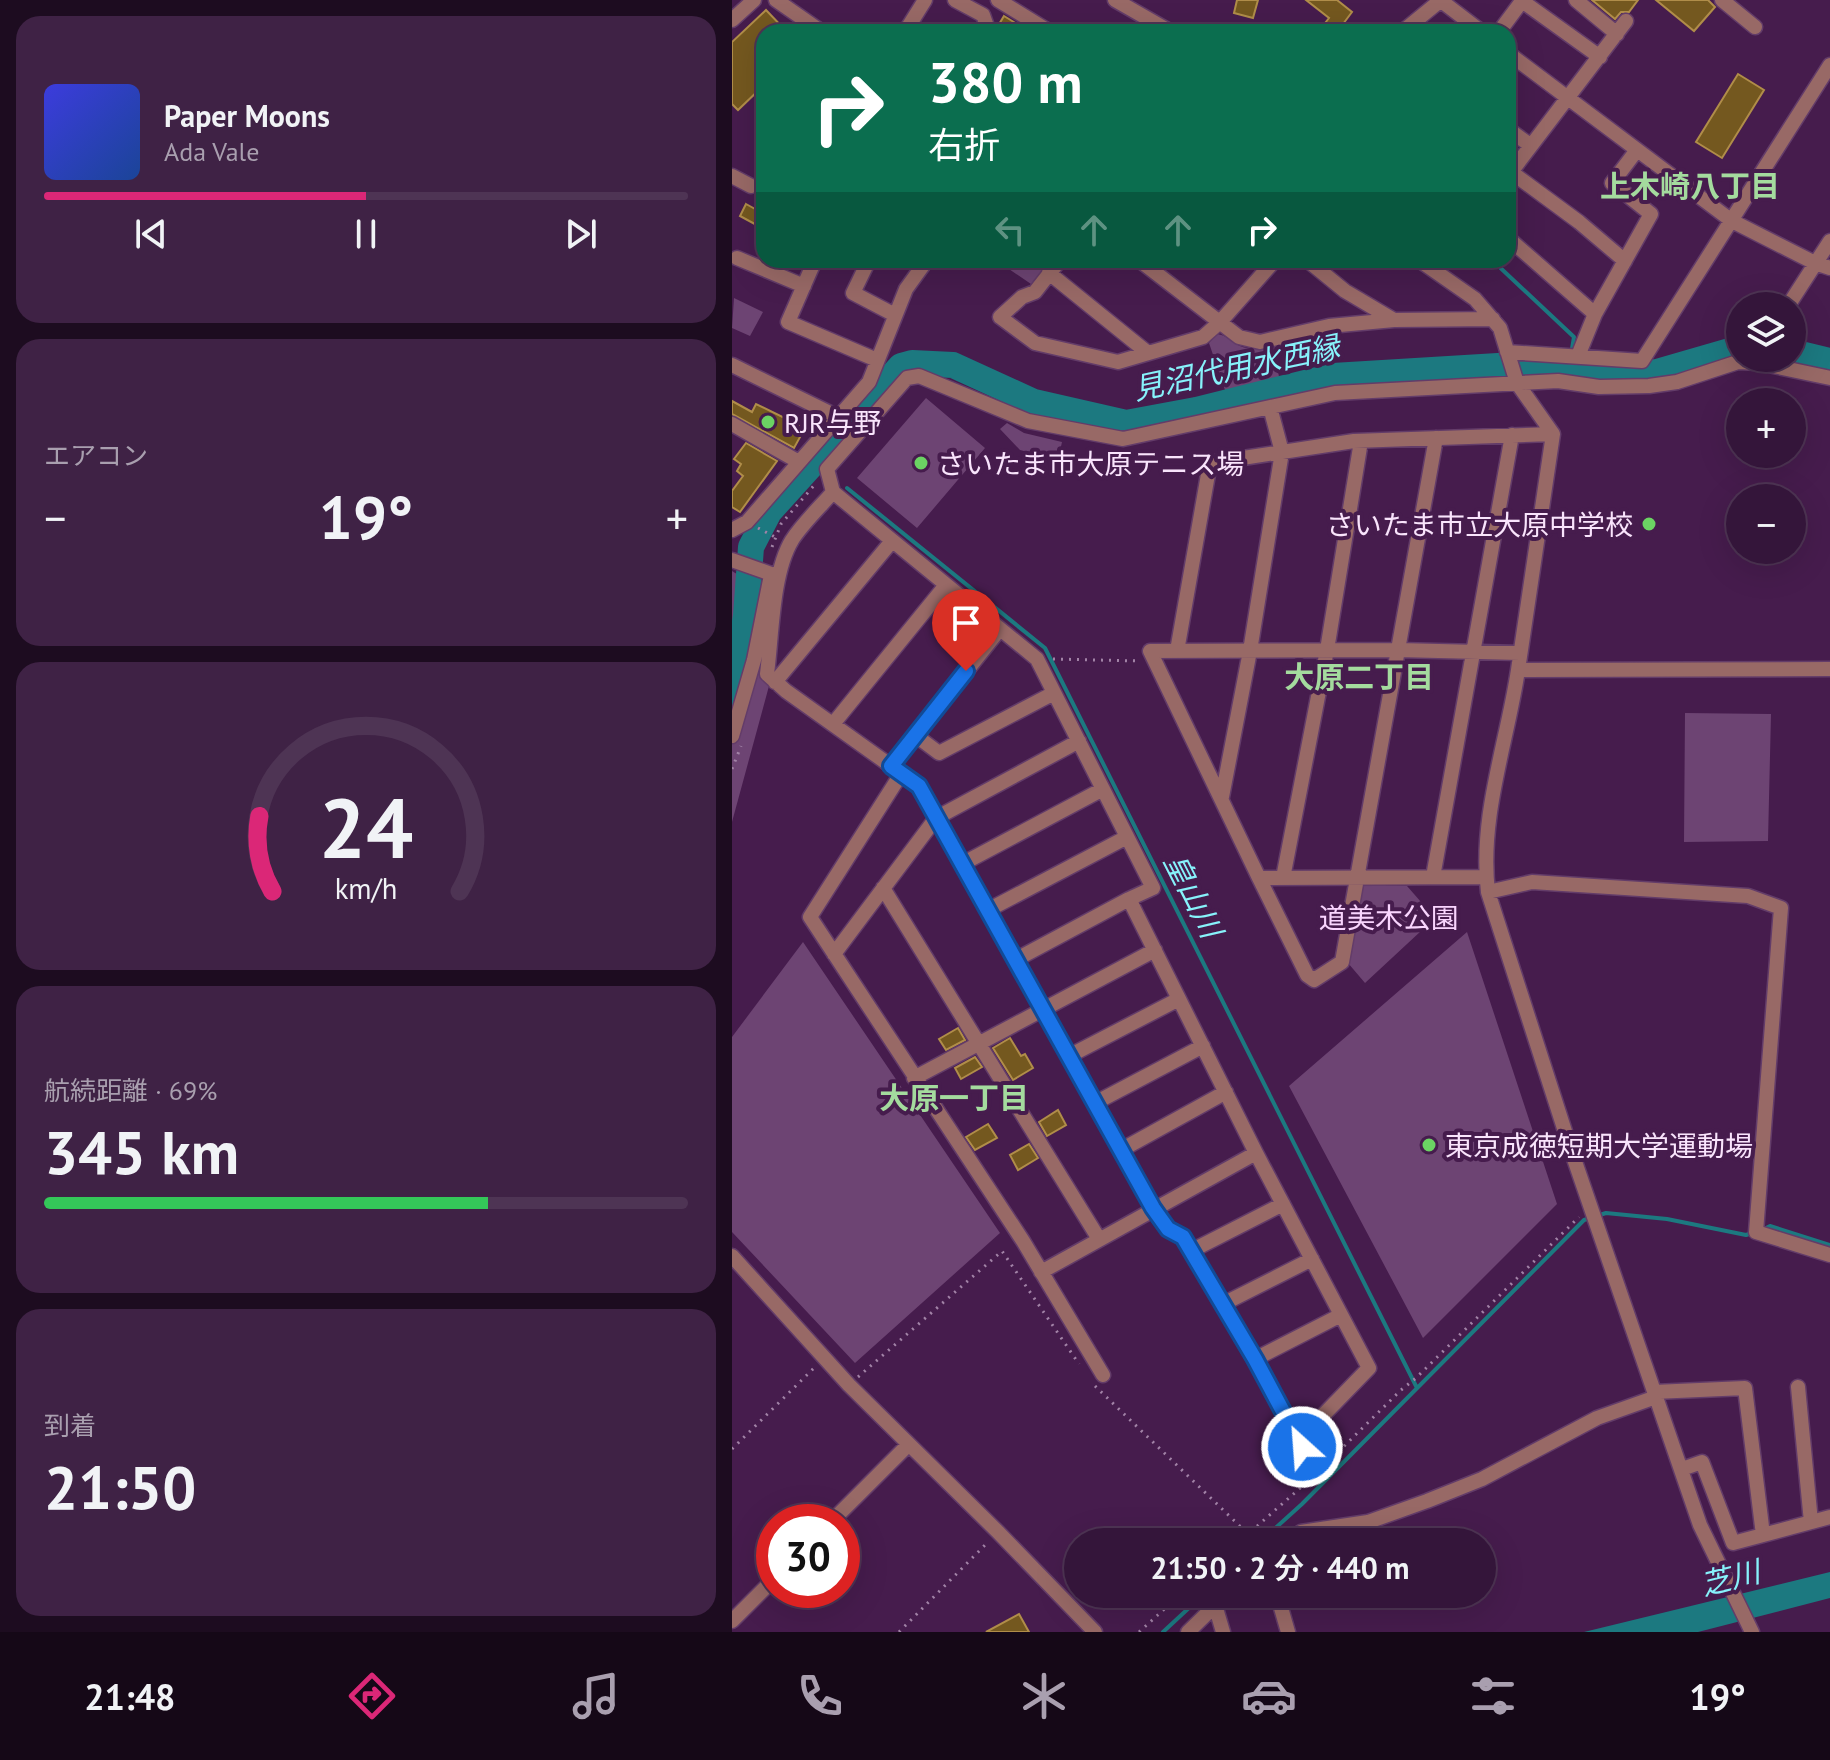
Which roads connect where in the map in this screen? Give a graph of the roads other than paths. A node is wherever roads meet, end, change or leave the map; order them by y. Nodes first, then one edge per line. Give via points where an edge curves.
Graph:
1 (754, 0) edge
2 (776, 0) edge
3 (925, 0) edge
4 (955, 0) edge
5 (992, 0) edge
6 (998, 0) edge
7 (1115, 0) edge
8 (1441, 0) edge
9 (1576, 0) edge
10 (1722, 0) edge
11 (983, 15) junction
12 (732, 20) edge
13 (1626, 21) dead end
14 (810, 24) edge
15 (910, 24) edge
16 (986, 24) edge
17 (1037, 24) edge
18 (1157, 24) edge
19 (1412, 24) edge
20 (1472, 24) edge
21 (1505, 24) edge
22 (1755, 27) dead end
23 (1617, 34) junction
24 (1600, 57) junction
25 (1516, 59) edge
26 (1829, 68) edge
27 (1568, 97) junction
28 (1516, 135) edge
29 (1530, 145) junction
30 (1637, 150) junction
31 (1516, 164) edge
32 (732, 176) edge
33 (1516, 179) edge
34 (751, 186) dead end
35 (1732, 221) junction
36 (1830, 241) edge
37 (1516, 245) edge
38 (737, 258) dead end
39 (1625, 261) junction
40 (756, 266) edge
41 (1823, 266) edge
42 (761, 268) edge
43 (812, 268) edge
44 (865, 268) edge
45 (921, 268) edge
46 (1053, 268) edge
47 (1149, 268) edge
48 (1268, 268) edge
49 (1317, 268) edge
50 (1430, 268) edge
51 (1049, 273) junction
52 (804, 286) junction
53 (1800, 292) edge
54 (1595, 314) junction
55 (895, 315) junction
56 (1493, 319) junction
57 (1394, 320) junction
58 (1220, 322) junction
59 (1507, 352) junction
60 (1148, 353) junction
61 (1584, 357) junction
62 (877, 360) junction
63 (732, 365) edge
64 (1830, 378) edge
65 (1517, 383) junction
66 (1270, 407) junction
67 (838, 417) junction
68 (732, 424) edge
69 (1553, 434) junction
70 (1512, 435) junction
71 (1436, 438) junction
72 (1361, 441) junction
73 (1282, 452) junction
74 (799, 462) junction
75 (833, 492) junction
76 (732, 530) edge
77 (892, 541) junction
78 (734, 561) edge
79 (772, 575) junction
80 (946, 585) junction
81 (1000, 629) junction
82 (1327, 650) junction
83 (1398, 650) junction
84 (1177, 651) junction
85 (1250, 651) junction
86 (1475, 652) junction
87 (1520, 653) junction
88 (1830, 669) edge
89 (1518, 670) junction
90 (775, 682) junction
91 (1054, 693) junction
92 (833, 724) junction
93 (915, 735) junction
94 (732, 736) edge
95 (1079, 741) junction
96 (896, 770) junction
97 (1103, 789) junction
98 (1222, 797) junction
99 (936, 818) junction
100 (1127, 837) junction
101 (962, 864) junction
102 (1433, 877) junction
103 (1486, 877) junction
104 (1259, 878) junction
105 (1283, 878) junction
106 (1357, 878) junction
107 (883, 888) junction
108 (1488, 892) junction
109 (1129, 899) junction
110 (988, 910) junction
111 (1155, 950) junction
112 (834, 954) junction
113 (1015, 960) junction
114 (1179, 999) junction
115 (1043, 1009) junction
116 (979, 1043) junction
117 (1203, 1046) junction
118 (1069, 1056) junction
119 (914, 1078) junction
120 (1226, 1092) junction
121 (1095, 1103) junction
122 (1121, 1150) junction
123 (1256, 1153) junction
124 (1283, 1204) junction
125 (1153, 1208) junction
126 (1099, 1239) junction
127 (1191, 1251) junction
128 (1830, 1255) edge
129 (1312, 1259) junction
130 (735, 1266) edge
131 (1041, 1272) junction
132 (1223, 1304) junction
133 (1341, 1315) junction
134 (1255, 1359) junction
135 (1098, 1379) road end
136 (1798, 1387) dead end
137 (1655, 1394) junction
138 (1300, 1439) junction
139 (908, 1445) junction
140 (1682, 1469) junction
141 (1318, 1472) road end
142 (849, 1504) edge
143 (1830, 1517) edge
144 (1811, 1522) junction
145 (1328, 1528) edge
146 (1763, 1535) junction
147 (756, 1597) edge
148 (1212, 1608) edge
149 (1216, 1608) edge
150 (1281, 1608) edge
151 (732, 1621) edge
152 (1095, 1632) edge
153 (1188, 1632) edge
154 (1223, 1632) edge
155 (1288, 1632) edge
156 (1752, 1632) edge

1 - 12 street
2 - 14 street
3 - 15 street
4 - 11 street
5 - 11 street
6 - 17 street
7 - 18 street
8 - 19 street
8 - 20 street
9 - 23 street
10 - 22 street
11 - 16 street
13 - 23 street
21 - 24 street via 1522,1
23 - 24 street
24 - 27 street
25 - 27 street
26 - 35 street
27 - 29 street
27 - 30 street
28 - 29 street
29 - 31 street
30 - 35 street
30 - 39 street via 1612,183 1651,214
32 - 34 street
33 - 39 street
35 - 41 street
35 - 61 street via 1642,361
36 - 41 street
37 - 54 street
38 - 40 street
39 - 54 street
41 - 53 street
42 - 52 street
43 - 52 street
44 - 55 street via 853,293
45 - 55 street
46 - 51 street
47 - 58 street
48 - 58 street
49 - 57 street
50 - 56 street via 1475,299
51 - 60 street
51 - 60 street via 1035,292 1000,317 1035,343 1118,362
52 - 62 street via 788,322
54 - 61 street via 1580,351
55 - 62 street
56 - 57 street
56 - 59 street
57 - 58 street via 1329,326 1260,342 1244,340
58 - 60 street via 1203,337
59 - 61 street
59 - 65 street
62 - 67 street via 869,382
63 - 67 street
64 - 65 street via 1738,362 1649,386
65 - 66 street via 1335,393
65 - 69 street
66 - 73 street
66 - 75 street via 1123,439 1028,421 919,376 907,378 827,469
67 - 74 street
68 - 74 street
69 - 70 street
69 - 87 street
70 - 71 street
70 - 86 street
71 - 72 street
71 - 83 street
72 - 73 street
72 - 82 street
73 - 84 street via 1210,463
73 - 85 street
74 - 76 street via 747,522
75 - 77 street
75 - 79 street via 792,540
77 - 80 street
77 - 90 street
78 - 79 street
79 - 90 street via 767,674
79 - 94 street
80 - 81 street
80 - 92 street
81 - 91 street via 1037,659
81 - 93 street
82 - 83 street
82 - 85 street
82 - 105 street
83 - 86 street
83 - 106 street
84 - 85 street
84 - 98 street via 1150,651
85 - 98 street
86 - 87 street
86 - 102 street
87 - 89 street
88 - 89 street
89 - 103 street via 1492,802
90 - 92 street
91 - 93 street via 939,753
91 - 95 street
92 - 96 street
93 - 96 street
95 - 97 street
95 - 99 street
96 - 99 street via 919,786
96 - 112 street via 810,917
97 - 100 street
97 - 101 street
98 - 104 street
99 - 101 street
99 - 107 street
100 - 109 street via 1153,888
100 - 110 street
101 - 110 street
102 - 103 street
102 - 106 street
103 - 108 street
104 - 105 street
104 - 106 street via 1314,980 1342,962
105 - 106 street
107 - 112 street
107 - 116 street
108 - 128 street via 1532,882 1748,896 1781,908 1756,1232
108 - 137 street
109 - 111 street
109 - 113 street
110 - 113 street
111 - 114 street
111 - 115 street
112 - 119 street
113 - 115 street
114 - 117 street
114 - 118 street
115 - 116 street
115 - 118 street
116 - 119 street
116 - 126 street
117 - 120 street
117 - 121 street
118 - 121 street
119 - 131 street
120 - 122 street
120 - 123 street
121 - 122 street
122 - 125 street
123 - 124 street
123 - 125 street
124 - 127 street
124 - 129 street
125 - 126 street
125 - 127 street
126 - 131 street
127 - 132 street
129 - 132 street
129 - 133 street
130 - 139 street
131 - 135 street
132 - 134 street
133 - 134 street
133 - 138 street via 1369,1368
134 - 138 street
136 - 144 street
137 - 140 street
137 - 145 street via 1597,1418 1482,1479 1368,1522
137 - 146 street via 1745,1388
138 - 141 street
139 - 142 street
139 - 152 street
140 - 146 street via 1702,1462 1733,1543
140 - 156 street via 1700,1525
143 - 144 street
144 - 146 street
147 - 151 street
148 - 153 street
149 - 154 street
150 - 155 street

